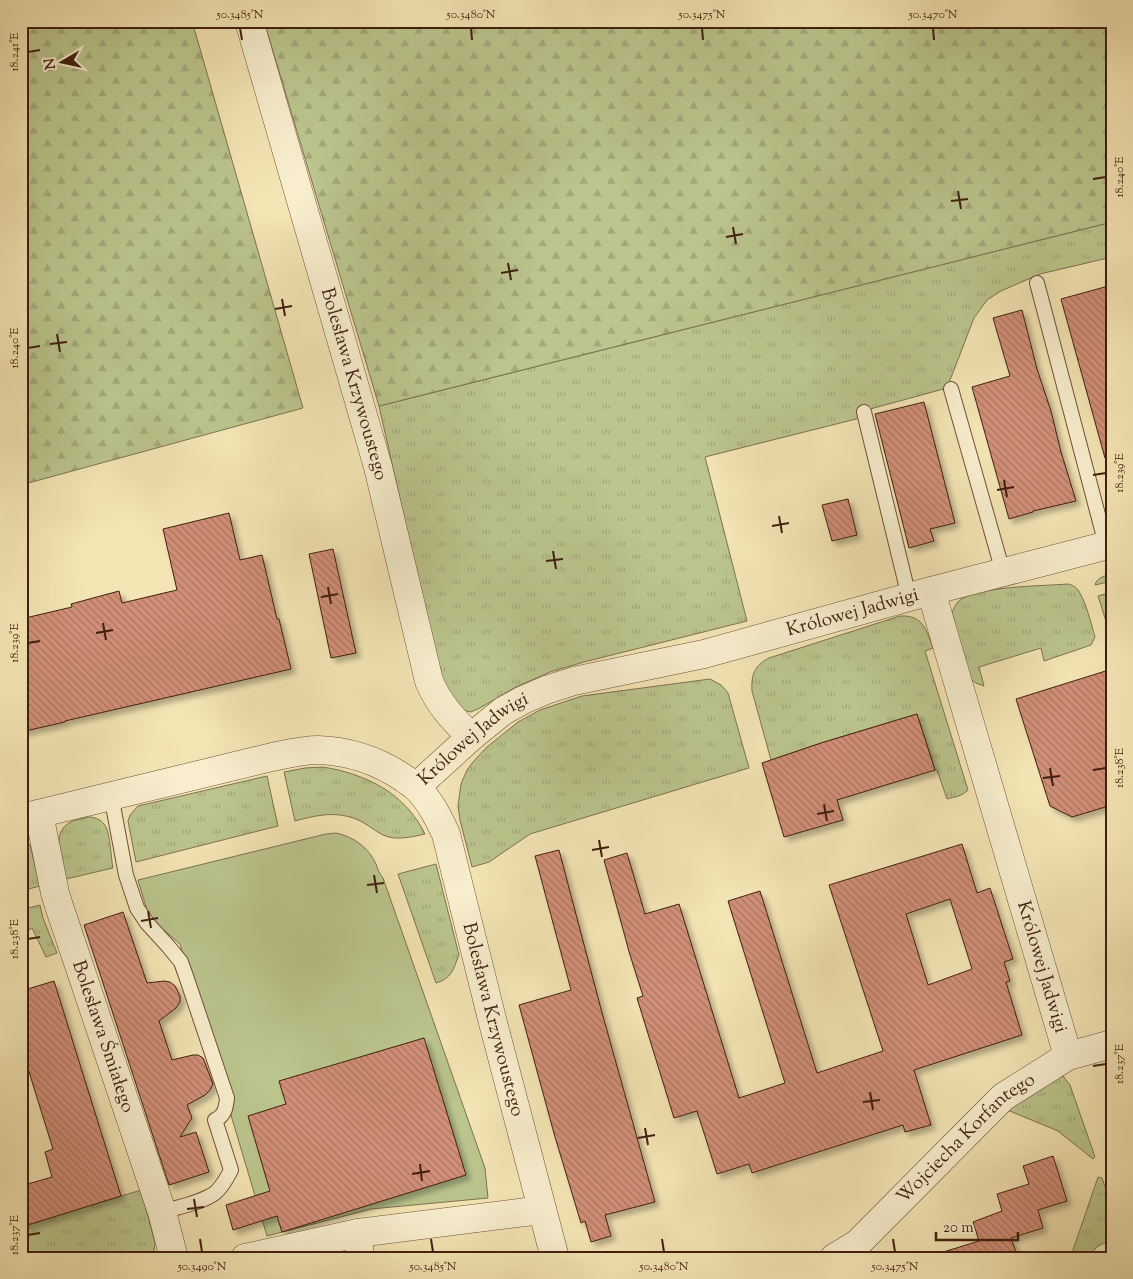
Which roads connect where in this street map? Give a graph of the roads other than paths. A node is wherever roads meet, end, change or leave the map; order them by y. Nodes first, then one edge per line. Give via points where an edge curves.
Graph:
1 (249, 21) edge
2 (1037, 283) dead end
3 (950, 389) dead end
4 (864, 412) dead end
5 (1109, 544) edge
6 (1003, 572) junction
7 (920, 594) junction
8 (471, 737) junction
9 (416, 787) junction
10 (111, 795) junction
11 (30, 816) edge
12 (1112, 1044) edge
13 (1068, 1056) junction
14 (542, 1210) junction
15 (162, 1212) junction
16 (359, 1246) edge
17 (1112, 1256) edge
18 (174, 1258) edge
19 (244, 1258) edge
20 (555, 1258) edge
21 (834, 1258) edge
22 (1106, 1258) edge

1 - 8 street, Bolesława Krzywoustego via 378,467 429,681 442,706
2 - 5 lane
3 - 6 lane
4 - 7 lane
5 - 6 street, Królowej Jadwigi
6 - 7 street, Królowej Jadwigi
7 - 8 street, Królowej Jadwigi via 704,654 574,681 524,700
7 - 13 street, Królowej Jadwigi
8 - 9 street, Królowej Jadwigi
9 - 10 street, Królowej Jadwigi via 374,762 317,750 272,757
9 - 14 street, Bolesława Krzywoustego via 428,801 446,834
10 - 11 street, Królowej Jadwigi
10 - 15 lane via 126,875 137,908 180,962 227,1098 224,1112 215,1120 231,1170 225,1182 206,1198
11 - 15 street, Bolesława Śmiałego
12 - 13 street, Wojciecha Korfantego
13 - 21 street, Wojciecha Korfantego via 1004,1097 857,1244
14 - 16 street
14 - 20 street, Bolesława Krzywoustego
15 - 18 street, Bolesława Śmiałego
16 - 19 street
17 - 22 street

